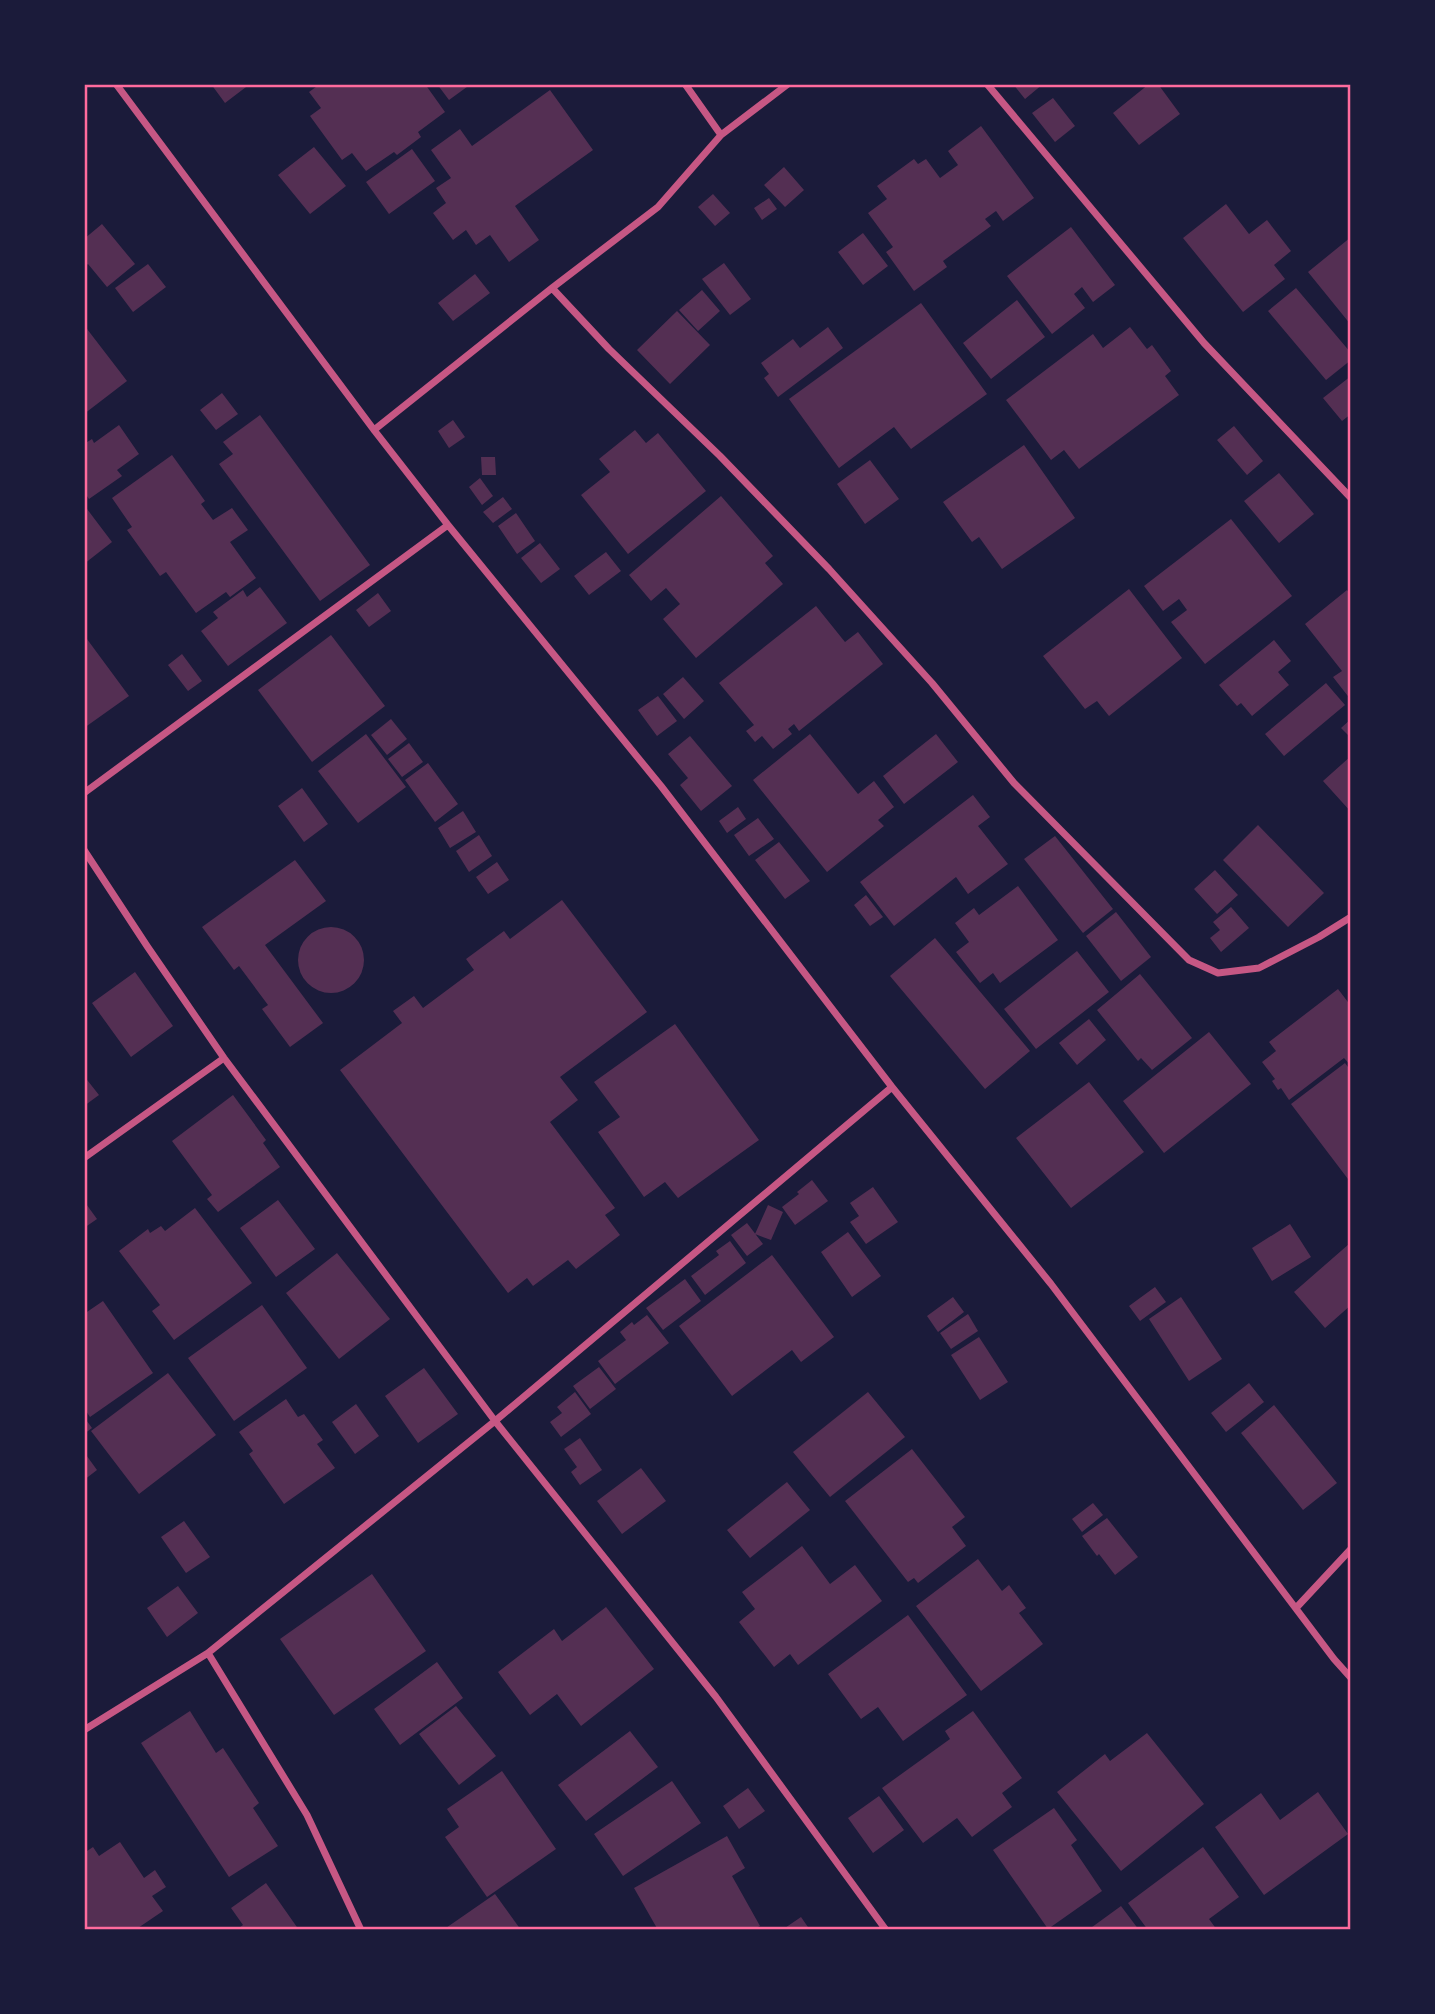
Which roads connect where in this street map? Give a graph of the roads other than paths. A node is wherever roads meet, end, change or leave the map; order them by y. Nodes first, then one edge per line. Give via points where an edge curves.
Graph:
1 (116, 84) edge
2 (685, 84) edge
3 (788, 84) edge
4 (987, 84) edge
5 (721, 135) junction
6 (552, 289) junction
7 (374, 430) junction
8 (1351, 498) edge
9 (448, 525) junction
10 (84, 793) edge
11 (84, 850) edge
12 (1351, 917) edge
13 (224, 1058) junction
14 (892, 1087) junction
15 (84, 1158) edge
16 (495, 1421) junction
17 (1351, 1549) edge
18 (1296, 1608) junction
19 (208, 1653) junction
20 (1351, 1678) edge
21 (84, 1730) edge
22 (361, 1930) edge
23 (886, 1930) edge

1 - 7 street
2 - 5 street
3 - 5 street
4 - 8 street via 1204,343
5 - 6 street via 658,206
6 - 7 street
6 - 12 street via 829,569 1014,783 1189,960 1218,973 1259,968
7 - 9 street
9 - 10 street
9 - 14 street via 661,786
11 - 13 street
13 - 15 street
13 - 16 street
14 - 16 street
14 - 18 street via 1051,1284
16 - 19 street
16 - 23 street via 716,1697
17 - 18 street
18 - 20 street
19 - 21 street
19 - 22 street via 307,1815

